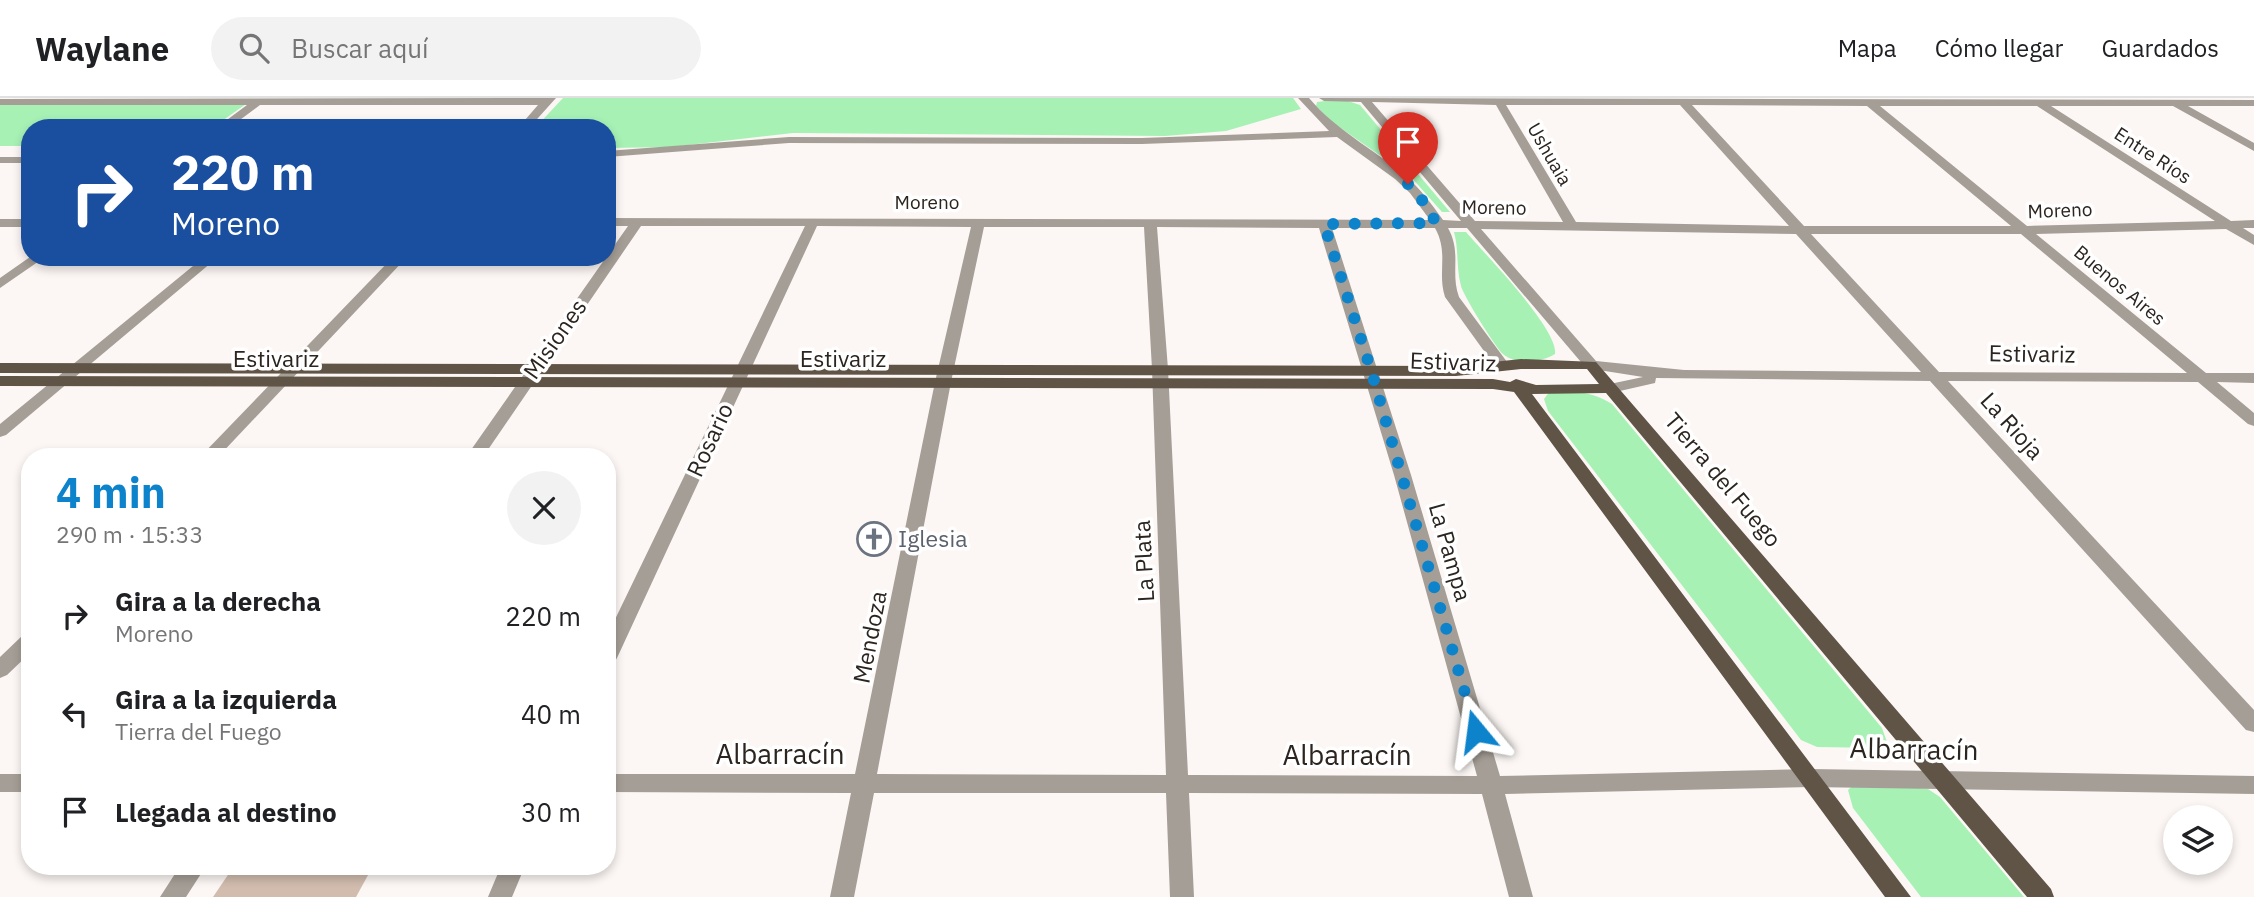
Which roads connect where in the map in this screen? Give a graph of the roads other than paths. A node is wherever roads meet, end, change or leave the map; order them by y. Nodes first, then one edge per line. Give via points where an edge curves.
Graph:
1 (1303, 98) edge
2 (1324, 98) edge
3 (1365, 99) edge
4 (261, 100) edge
5 (550, 100) edge
6 (1498, 100) edge
7 (1681, 100) edge
8 (1867, 100) edge
9 (2036, 100) edge
10 (2170, 100) edge
11 (0, 102) edge
12 (2254, 103) edge
13 (234, 119) edge
14 (532, 119) edge
15 (1338, 134) junction
16 (2254, 148) edge
17 (616, 153) edge
18 (0, 160) edge
19 (21, 160) edge
20 (979, 221) junction
21 (616, 222) edge
22 (638, 222) junction
23 (813, 222) junction
24 (1150, 222) junction
25 (0, 223) edge
26 (21, 223) edge
27 (1436, 223) junction
28 (1324, 224) junction
29 (2228, 224) junction
30 (2254, 224) edge
31 (1474, 226) junction
32 (1572, 227) junction
33 (1800, 230) junction
34 (2027, 230) junction
35 (2254, 241) edge
36 (616, 253) edge
37 (26, 266) edge
38 (201, 266) edge
39 (392, 266) edge
40 (607, 266) edge
41 (0, 284) edge
42 (1591, 365) junction
43 (1502, 366) junction
44 (0, 368) edge
45 (79, 368) junction
46 (295, 368) junction
47 (530, 375) junction
48 (740, 375) junction
49 (945, 375) junction
50 (1684, 375) junction
51 (1160, 376) junction
52 (1936, 376) junction
53 (1373, 377) junction
54 (2254, 378) edge
55 (2203, 379) junction
56 (0, 381) edge
57 (62, 381) junction
58 (282, 382) junction
59 (1611, 388) junction
60 (1519, 389) junction
61 (2254, 421) edge
62 (0, 432) edge
63 (217, 448) edge
64 (480, 448) edge
65 (616, 639) edge
66 (21, 649) edge
67 (0, 670) edge
68 (2254, 724) edge
69 (1810, 778) junction
70 (1942, 779) junction
71 (0, 783) edge
72 (21, 783) edge
73 (616, 783) edge
74 (867, 784) junction
75 (1180, 784) junction
76 (1491, 785) junction
77 (2254, 785) edge
78 (188, 875) edge
79 (509, 875) edge
80 (173, 897) edge
81 (500, 897) edge
82 (842, 897) edge
83 (1182, 897) edge
84 (1521, 897) edge
85 (1899, 897) edge
86 (2042, 897) edge

1 - 15 street
2 - 3 street
3 - 6 street
3 - 31 street, Tierra del Fuego
4 - 5 street
4 - 11 street
4 - 13 street
5 - 14 street
6 - 7 street
6 - 32 street, Ushuaia
7 - 8 street
7 - 33 street, La Rioja
8 - 9 street
8 - 34 street, Buenos Aires
9 - 10 street
9 - 29 street, Entre Ríos
10 - 12 street
10 - 16 street
15 - 17 street via 1142,141 851,138
15 - 27 street via 1408,184
18 - 19 street
20 - 23 street, Moreno
20 - 24 street, Moreno
20 - 49 street, Mendoza
21 - 22 street, Moreno
22 - 23 street, Moreno
22 - 36 street, Misiones
23 - 48 street, Rosario
24 - 28 street, Moreno
24 - 51 street, La Plata
25 - 26 street
27 - 28 street, Moreno
27 - 31 street, Moreno
27 - 43 street via 1450,248 1451,295
28 - 53 street, La Pampa
29 - 30 street, Moreno
29 - 34 street, Moreno
29 - 35 street, Entre Ríos
31 - 32 street, Moreno
31 - 42 street, Tierra del Fuego
32 - 33 street, Moreno
33 - 34 street, Moreno
33 - 52 street, La Rioja
34 - 55 street, Buenos Aires
37 - 41 street
38 - 45 street
39 - 46 street
40 - 47 street, Misiones
42 - 43 main road, Estivariz
42 - 50 street, Estivariz
42 - 59 main road, Tierra del Fuego
43 - 53 main road, Estivariz
43 - 60 main road
44 - 45 main road, Estivariz
45 - 46 main road, Estivariz
45 - 57 street
46 - 47 main road, Estivariz
46 - 58 street
47 - 48 main road, Estivariz
47 - 58 main road, Estivariz
47 - 64 street, Misiones
48 - 49 main road, Estivariz
48 - 65 street, Rosario
49 - 51 main road, Estivariz
49 - 74 street, Mendoza
50 - 52 street, Estivariz
50 - 59 street, Estivariz
51 - 53 main road, Estivariz
51 - 75 street, La Plata
52 - 55 street, Estivariz
52 - 68 street, La Rioja
53 - 60 main road, Estivariz
53 - 76 street, La Pampa
54 - 55 street, Estivariz
55 - 61 street, Buenos Aires
56 - 57 main road, Estivariz
57 - 58 main road, Estivariz
57 - 62 street
58 - 63 street
59 - 60 main road, Estivariz
59 - 70 main road, Tierra del Fuego
60 - 69 main road
66 - 67 street
69 - 70 street, Albarracín
69 - 76 street, Albarracín
69 - 85 main road
70 - 77 street, Albarracín
70 - 86 main road, Tierra del Fuego
71 - 72 street
73 - 74 street, Albarracín
74 - 75 street, Albarracín
74 - 82 street, Mendoza
75 - 76 street, Albarracín
75 - 83 street, La Plata
76 - 84 street, La Pampa
78 - 80 street
79 - 81 street

